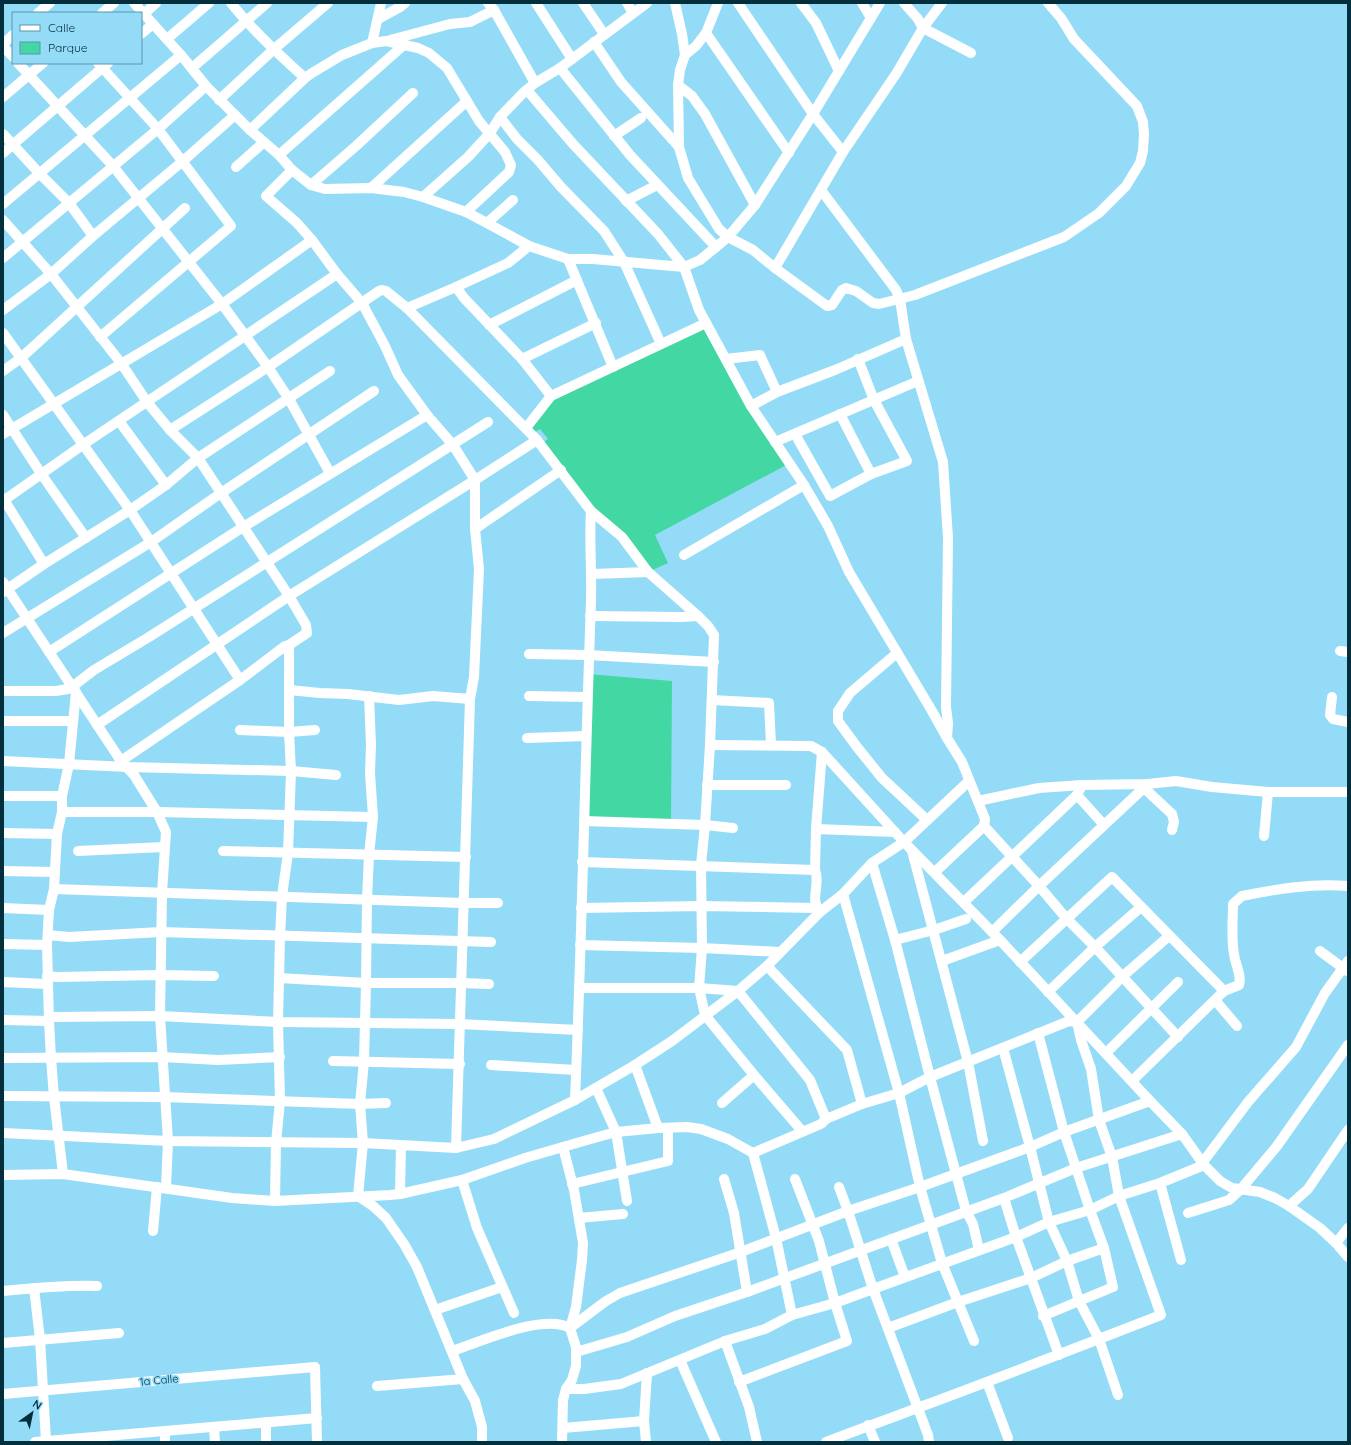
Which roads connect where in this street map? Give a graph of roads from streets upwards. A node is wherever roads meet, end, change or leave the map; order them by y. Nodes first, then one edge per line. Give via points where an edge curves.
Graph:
1 (114, 3) edge
2 (134, 3) edge
3 (156, 3) edge
4 (209, 3) edge
5 (231, 3) edge
6 (267, 3) edge
7 (328, 3) edge
8 (381, 3) edge
9 (405, 3) edge
10 (536, 3) edge
11 (583, 3) edge
12 (627, 3) edge
13 (647, 3) edge
14 (676, 3) edge
15 (718, 3) edge
16 (738, 3) edge
17 (801, 3) edge
18 (862, 3) edge
19 (880, 3) edge
20 (904, 3) edge
21 (942, 3) edge
22 (1048, 3) edge
23 (491, 7) edge
24 (103, 12) edge
25 (633, 13) junction
26 (144, 14) junction
27 (871, 18) junction
28 (378, 19) junction
29 (246, 21) junction
30 (153, 24) junction
31 (923, 28) junction
32 (142, 33) edge
33 (706, 33) junction
34 (604, 34) junction
35 (12, 36) edge
36 (167, 40) junction
37 (402, 41) junction
38 (594, 42) junction
39 (372, 43) junction
40 (3, 45) edge
41 (273, 50) junction
42 (971, 53) dead end
43 (182, 55) junction
44 (685, 55) junction
45 (12, 56) edge
46 (572, 59) junction
47 (19, 64) edge
48 (42, 64) edge
49 (103, 65) edge
50 (192, 68) junction
51 (560, 68) junction
52 (839, 71) junction
53 (29, 75) junction
54 (305, 78) junction
55 (678, 85) junction
56 (206, 86) junction
57 (531, 86) junction
58 (413, 93) dead end
59 (3, 97) edge
60 (130, 98) junction
61 (220, 100) junction
62 (467, 101) junction
63 (58, 106) junction
64 (813, 114) junction
65 (235, 115) junction
66 (500, 117) junction
67 (641, 118) dead end
68 (158, 129) junction
69 (250, 130) junction
70 (490, 133) junction
71 (3, 134) edge
72 (86, 136) junction
73 (614, 136) junction
74 (264, 142) junction
75 (13, 144) junction
76 (679, 146) junction
77 (844, 152) junction
78 (3, 153) edge
79 (789, 153) junction
80 (279, 155) junction
81 (182, 161) junction
82 (113, 166) junction
83 (236, 167) dead end
84 (292, 170) junction
85 (40, 174) junction
86 (311, 185) junction
87 (657, 185) junction
88 (371, 188) junction
89 (821, 190) junction
90 (138, 197) junction
91 (423, 197) junction
92 (513, 200) dead end
93 (626, 201) junction
94 (69, 203) junction
95 (3, 204) edge
96 (755, 205) junction
97 (185, 208) dead end
98 (466, 212) junction
99 (3, 220) edge
100 (487, 223) junction
101 (162, 228) junction
102 (94, 236) junction
103 (728, 237) junction
104 (312, 240) junction
105 (23, 241) junction
106 (529, 246) junction
107 (716, 247) junction
108 (3, 258) edge
109 (568, 259) junction
110 (188, 261) junction
111 (624, 262) junction
112 (684, 267) junction
113 (775, 268) junction
114 (51, 274) junction
115 (337, 274) junction
116 (577, 280) junction
117 (456, 287) junction
118 (900, 299) junction
119 (362, 303) junction
120 (222, 304) junction
121 (76, 306) junction
122 (407, 308) junction
123 (3, 310) edge
124 (596, 323) junction
125 (706, 323) junction
126 (489, 325) junction
127 (3, 333) edge
128 (246, 336) junction
129 (100, 337) junction
130 (906, 338) junction
131 (661, 344) junction
132 (21, 358) junction
133 (522, 359) junction
134 (726, 359) junction
135 (858, 359) junction
136 (121, 363) junction
137 (268, 367) junction
138 (613, 367) junction
139 (3, 371) edge
140 (330, 371) dead end
141 (918, 381) junction
142 (374, 391) dead end
143 (777, 392) junction
144 (551, 396) junction
145 (289, 399) junction
146 (874, 400) junction
147 (147, 402) junction
148 (54, 404) junction
149 (751, 406) junction
150 (427, 414) junction
151 (840, 414) junction
152 (3, 415) edge
153 (119, 421) junction
154 (488, 422) dead end
155 (12, 428) junction
156 (526, 428) junction
157 (170, 430) junction
158 (3, 434) edge
159 (795, 434) junction
160 (308, 435) junction
161 (537, 440) junction
162 (775, 442) junction
163 (84, 444) junction
164 (453, 445) junction
165 (198, 458) junction
166 (561, 470) junction
167 (330, 473) junction
168 (871, 474) junction
169 (42, 475) junction
170 (475, 480) junction
171 (166, 485) junction
172 (804, 485) junction
173 (221, 493) junction
174 (4, 499) edge
175 (130, 510) junction
176 (591, 511) junction
177 (243, 527) junction
178 (475, 529) junction
179 (86, 538) junction
180 (151, 542) junction
181 (684, 555) dead end
182 (266, 563) junction
183 (44, 564) junction
184 (648, 572) junction
185 (172, 573) junction
186 (592, 574) junction
187 (5, 587) edge
188 (289, 596) junction
189 (194, 608) junction
190 (590, 616) junction
191 (698, 616) junction
192 (27, 619) junction
193 (3, 633) edge
194 (218, 645) junction
195 (289, 645) junction
196 (49, 652) junction
197 (898, 653) junction
198 (529, 654) dead end
199 (588, 655) junction
200 (714, 662) junction
201 (240, 680) junction
202 (74, 690) junction
203 (290, 690) junction
204 (3, 691) edge
205 (368, 696) junction
206 (529, 696) dead end
207 (587, 697) junction
208 (1332, 697) dead end
209 (470, 699) junction
210 (712, 700) junction
211 (3, 721) edge
212 (73, 721) junction
213 (1348, 722) edge
214 (97, 725) junction
215 (240, 730) dead end
216 (315, 730) dead end
217 (288, 732) junction
218 (586, 736) junction
219 (527, 738) dead end
220 (947, 738) junction
221 (710, 745) junction
222 (771, 745) junction
223 (822, 752) junction
224 (3, 761) edge
225 (69, 764) junction
226 (124, 764) junction
227 (291, 771) junction
228 (336, 775) dead end
229 (969, 781) junction
230 (707, 785) junction
231 (786, 785) dead end
232 (1082, 785) junction
233 (1146, 786) junction
234 (1268, 792) junction
235 (1348, 792) edge
236 (1077, 795) junction
237 (3, 796) edge
238 (62, 796) junction
239 (978, 801) junction
240 (62, 812) junction
241 (157, 812) junction
242 (289, 816) junction
243 (373, 818) junction
244 (927, 820) junction
245 (584, 821) junction
246 (705, 825) junction
247 (1104, 825) junction
248 (984, 826) junction
249 (733, 828) dead end
250 (816, 829) junction
251 (1172, 830) dead end
252 (895, 832) junction
253 (3, 833) edge
254 (57, 834) junction
255 (1264, 836) dead end
256 (908, 846) junction
257 (164, 847) junction
258 (78, 851) dead end
259 (223, 851) dead end
260 (288, 853) junction
261 (369, 856) junction
262 (1012, 856) junction
263 (466, 857) junction
264 (582, 862) junction
265 (872, 863) junction
266 (701, 866) junction
267 (815, 870) junction
268 (3, 871) edge
269 (55, 872) junction
270 (935, 872) junction
271 (1039, 886) junction
272 (1348, 886) edge
273 (54, 889) junction
274 (162, 893) junction
275 (843, 894) junction
276 (282, 896) junction
277 (367, 899) junction
278 (964, 902) junction
279 (463, 903) junction
280 (498, 903) dead end
281 (701, 906) junction
282 (1141, 907) junction
283 (3, 908) edge
284 (581, 908) junction
285 (49, 910) junction
286 (818, 910) junction
287 (1066, 918) junction
288 (966, 919) dead end
289 (934, 930) junction
290 (161, 932) junction
291 (992, 932) junction
292 (1169, 936) junction
293 (280, 937) junction
294 (367, 937) junction
295 (47, 940) junction
296 (462, 940) junction
297 (895, 940) junction
298 (1000, 940) junction
299 (491, 942) dead end
300 (3, 944) edge
301 (580, 944) junction
302 (1095, 947) junction
303 (702, 948) junction
304 (1320, 951) dead end
305 (780, 952) junction
306 (942, 961) junction
307 (1020, 962) junction
308 (767, 966) junction
309 (1346, 966) edge
310 (160, 975) junction
311 (214, 976) dead end
312 (1123, 976) junction
313 (279, 978) junction
314 (47, 980) junction
315 (3, 982) edge
316 (461, 982) junction
317 (1178, 982) dead end
318 (366, 983) junction
319 (489, 984) dead end
320 (579, 988) junction
321 (699, 988) junction
322 (738, 991) junction
323 (1224, 991) junction
324 (1048, 992) junction
325 (1215, 1000) junction
326 (1150, 1008) junction
327 (705, 1015) junction
328 (160, 1016) junction
329 (49, 1019) junction
330 (3, 1020) edge
331 (278, 1022) junction
332 (1077, 1022) junction
333 (364, 1024) junction
334 (460, 1024) junction
335 (1238, 1026) dead end
336 (578, 1030) junction
337 (1038, 1033) junction
338 (1178, 1036) junction
339 (1348, 1045) edge
340 (1003, 1048) junction
341 (1106, 1053) junction
342 (162, 1057) junction
343 (280, 1057) junction
344 (3, 1058) edge
345 (51, 1058) junction
346 (333, 1061) dead end
347 (364, 1061) junction
348 (968, 1062) junction
349 (460, 1064) junction
350 (491, 1065) dead end
351 (635, 1065) junction
352 (576, 1070) junction
353 (754, 1075) junction
354 (930, 1077) junction
355 (1132, 1081) junction
356 (596, 1088) junction
357 (899, 1093) junction
358 (3, 1096) edge
359 (54, 1097) junction
360 (164, 1097) junction
361 (575, 1100) junction
362 (280, 1101) junction
363 (1150, 1101) junction
364 (386, 1103) dead end
365 (722, 1103) dead end
366 (360, 1104) junction
367 (862, 1104) junction
368 (826, 1118) junction
369 (1099, 1120) junction
370 (663, 1128) junction
371 (1348, 1130) edge
372 (802, 1131) junction
373 (616, 1132) junction
374 (1064, 1132) junction
375 (3, 1133) edge
376 (1182, 1134) junction
377 (58, 1135) junction
378 (168, 1141) junction
379 (983, 1141) dead end
380 (276, 1143) junction
381 (363, 1144) junction
382 (401, 1146) junction
383 (563, 1147) junction
384 (1030, 1147) junction
385 (456, 1148) junction
386 (754, 1153) junction
387 (1112, 1157) junction
388 (1204, 1163) junction
389 (1076, 1168) junction
390 (622, 1172) junction
391 (63, 1174) junction
392 (957, 1174) junction
393 (3, 1175) edge
394 (724, 1179) dead end
395 (795, 1179) dead end
396 (462, 1180) junction
397 (1039, 1183) junction
398 (1160, 1183) junction
399 (572, 1184) junction
400 (161, 1187) junction
401 (839, 1187) dead end
402 (920, 1188) junction
403 (1240, 1189) junction
404 (400, 1194) junction
405 (358, 1196) junction
406 (1119, 1196) junction
407 (1004, 1198) junction
408 (275, 1201) junction
409 (627, 1201) dead end
410 (1289, 1206) junction
411 (1090, 1210) junction
412 (848, 1211) junction
413 (966, 1211) junction
414 (1188, 1213) dead end
415 (623, 1214) dead end
416 (579, 1218) junction
417 (1049, 1222) junction
418 (931, 1223) junction
419 (813, 1225) junction
420 (1348, 1228) edge
421 (153, 1231) dead end
422 (1016, 1237) junction
423 (776, 1238) junction
424 (891, 1239) junction
425 (1336, 1243) junction
426 (1104, 1248) junction
427 (861, 1250) junction
428 (980, 1250) junction
429 (741, 1252) junction
430 (1348, 1257) edge
431 (1181, 1260) dead end
432 (1067, 1261) junction
433 (942, 1263) junction
434 (824, 1264) junction
435 (905, 1277) junction
436 (784, 1278) junction
437 (1030, 1278) junction
438 (97, 1286) dead end
439 (502, 1287) junction
440 (34, 1288) junction
441 (873, 1289) junction
442 (3, 1291) edge
443 (747, 1292) junction
444 (1079, 1301) junction
445 (958, 1302) junction
446 (835, 1303) junction
447 (435, 1310) junction
448 (514, 1313) dead end
449 (792, 1315) junction
450 (1043, 1316) junction
451 (570, 1328) junction
452 (888, 1328) junction
453 (119, 1333) dead end
454 (40, 1339) junction
455 (1099, 1339) junction
456 (725, 1341) junction
457 (974, 1341) dead end
458 (3, 1343) edge
459 (452, 1351) junction
460 (576, 1352) junction
461 (1059, 1355) junction
462 (680, 1360) junction
463 (647, 1373) junction
464 (463, 1379) junction
465 (739, 1382) junction
466 (987, 1382) junction
467 (376, 1386) dead end
468 (566, 1388) junction
469 (43, 1390) junction
470 (3, 1394) edge
471 (1118, 1395) dead end
472 (918, 1408) junction
473 (317, 1418) junction
474 (644, 1421) junction
475 (266, 1422) junction
476 (214, 1426) junction
477 (868, 1426) junction
478 (563, 1428) junction
479 (165, 1431) junction
480 (1008, 1438) dead end
481 (47, 1441) edge
482 (35, 1442) edge
483 (165, 1442) edge
484 (215, 1442) edge
485 (266, 1442) edge
486 (317, 1442) edge
487 (482, 1442) edge
488 (562, 1442) edge
489 (646, 1442) edge
490 (716, 1442) edge
491 (758, 1442) edge
492 (826, 1442) edge
493 (875, 1442) edge
494 (929, 1442) edge

1 - 24 street
2 - 26 street
3 - 26 street
4 - 36 street
5 - 29 street
6 - 29 street
7 - 41 street
8 - 28 street
9 - 28 street
10 - 46 street
11 - 34 street
12 - 25 street
13 - 25 street
14 - 44 street
15 - 33 street
16 - 64 street
17 - 52 street via 816,23
18 - 27 street
19 - 27 street
20 - 31 street
21 - 31 street
22 - 118 street via 1074,38 1137,106 1144,134 1140,163 1126,186 1099,213 1064,237
23 - 37 street via 470,22 450,24
23 - 57 street
25 - 34 street
26 - 30 street
27 - 52 street
28 - 39 street
29 - 41 street
29 - 50 street
30 - 32 street
30 - 36 street
31 - 42 street
31 - 77 street
33 - 44 street
33 - 79 street
34 - 38 street
35 - 40 street
36 - 43 street
37 - 39 street
37 - 62 street via 429,53 447,68
37 - 80 street
38 - 46 street
38 - 76 street via 621,82
39 - 54 street via 342,55
40 - 45 street
41 - 54 street
41 - 61 street
43 - 50 street
43 - 60 street
44 - 55 street
46 - 51 street
47 - 53 street
48 - 53 street
49 - 60 street
49 - 63 street
50 - 56 street
51 - 57 street
51 - 73 street
52 - 64 street
53 - 59 street
53 - 63 street
54 - 69 street
55 - 76 street
55 - 96 street via 692,96 705,114
56 - 61 street
56 - 68 street
57 - 66 street
57 - 93 street via 573,144
58 - 86 street
60 - 68 street
60 - 72 street
61 - 65 street
62 - 70 street
62 - 88 street
63 - 72 street
63 - 75 street
64 - 77 street
64 - 79 street
65 - 69 street
65 - 81 street
66 - 70 street
66 - 111 street via 517,139 604,231
67 - 73 street
68 - 81 street
68 - 82 street
69 - 74 street
70 - 91 street via 468,157
70 - 98 street via 505,152 511,165 510,172
71 - 75 street
72 - 82 street
72 - 85 street
73 - 87 street
74 - 80 street
74 - 83 street
75 - 78 street
75 - 85 street
76 - 103 street via 688,178 719,229
77 - 89 street
79 - 96 street
80 - 84 street
81 - 90 street
81 - 110 street via 231,226
82 - 90 street
82 - 94 street
84 - 86 street
84 - 104 street via 266,196
85 - 94 street
85 - 95 street
86 - 88 street via 326,189
87 - 93 street
87 - 107 street
88 - 91 street
89 - 113 street
89 - 118 street via 896,290
90 - 101 street
90 - 102 street
91 - 98 street
92 - 100 street
93 - 112 street via 658,234
94 - 102 street
94 - 105 street
96 - 103 street
97 - 101 street
98 - 100 street
99 - 105 street
100 - 106 street
101 - 110 street
101 - 121 street
102 - 114 street
103 - 107 street
103 - 113 street via 754,250
104 - 115 street
104 - 120 street
105 - 108 street
105 - 114 street
106 - 109 street
106 - 117 street via 508,263
107 - 112 street via 700,260
109 - 111 street
109 - 116 street
110 - 120 street
110 - 129 street
111 - 112 street
111 - 131 street
112 - 125 street
113 - 118 street via 827,306 832,305 846,288 856,291 873,303
114 - 121 street
114 - 123 street
115 - 119 street
115 - 128 street
116 - 124 street
116 - 126 street
117 - 122 street
117 - 126 street
118 - 130 street
119 - 122 street via 382,290
119 - 137 street
119 - 150 street via 398,375
120 - 128 street
120 - 136 street
121 - 129 street
121 - 132 street
122 - 156 street
124 - 133 street
124 - 138 street
125 - 131 street
125 - 134 street
126 - 133 street
127 - 132 street
128 - 137 street
128 - 147 street
129 - 136 street
130 - 135 street
130 - 141 street
131 - 138 street
132 - 139 street
132 - 148 street
133 - 144 street
134 - 143 street via 760,355
134 - 149 street
135 - 143 street
135 - 146 street
136 - 147 street
136 - 148 street
137 - 145 street
137 - 157 street
138 - 144 street
140 - 145 street
141 - 146 street
141 - 220 street via 943,462 948,538
142 - 160 street
143 - 149 street
144 - 156 street
145 - 160 street
145 - 165 street
146 - 151 street
146 - 168 street via 906,461
147 - 153 street
147 - 157 street
148 - 155 street
148 - 163 street
149 - 162 street
150 - 164 street
150 - 167 street
151 - 159 street
151 - 168 street
152 - 155 street
153 - 163 street
153 - 171 street
154 - 164 street
155 - 158 street
155 - 169 street
156 - 161 street
157 - 165 street
159 - 162 street
159 - 168 street via 830,496
160 - 167 street
160 - 173 street
161 - 166 street
161 - 170 street
162 - 172 street
163 - 169 street
163 - 175 street
164 - 170 street
164 - 182 street
165 - 171 street
165 - 173 street
166 - 176 street
166 - 178 street
167 - 177 street
169 - 174 street
169 - 179 street
170 - 178 street
170 - 188 street
171 - 175 street
172 - 181 street
172 - 197 street via 828,526 849,572
173 - 177 street
173 - 180 street
174 - 183 street
175 - 179 street
175 - 180 street
176 - 184 street via 622,537
176 - 186 street
177 - 182 street
177 - 185 street
178 - 209 street via 479,568 474,677
179 - 183 street
180 - 185 street
180 - 192 street
182 - 188 street
182 - 189 street
183 - 187 street
184 - 186 street
184 - 191 street
185 - 189 street
185 - 196 street
186 - 190 street
187 - 192 street
188 - 194 street
188 - 195 street via 306,625 307,633
189 - 194 street
189 - 202 street via 94,670
190 - 191 street
190 - 199 street
191 - 200 street via 714,635
192 - 193 street
192 - 196 street
194 - 201 street
194 - 214 street
195 - 201 street
195 - 203 street
196 - 202 street
197 - 220 street
197 - 244 street via 850,693 838,711 838,721 882,778
198 - 199 street
199 - 200 street
199 - 207 street
200 - 210 street
201 - 226 street
202 - 204 street
202 - 212 street
202 - 214 street
203 - 205 street
203 - 217 street
205 - 209 street via 399,700 433,696
205 - 243 street
206 - 207 street
207 - 218 street
208 - 213 street via 1330,715 1333,720
209 - 263 street
210 - 221 street
210 - 222 street via 769,703
211 - 212 street
212 - 225 street
214 - 226 street
215 - 217 street
216 - 217 street
217 - 227 street
218 - 219 street
218 - 245 street
220 - 229 street via 962,762
221 - 222 street
221 - 230 street
222 - 223 street via 811,746
223 - 250 street
223 - 252 street
224 - 225 street
225 - 226 street
225 - 238 street
226 - 227 street
226 - 241 street via 134,775
227 - 228 street
227 - 242 street
229 - 239 street
229 - 244 street
230 - 231 street
230 - 246 street
232 - 233 street
232 - 236 street
232 - 239 street via 1040,788
233 - 234 street via 1176,781
233 - 247 street
233 - 251 street via 1172,814
234 - 235 street
234 - 255 street
236 - 247 street
236 - 262 street
237 - 238 street
238 - 240 street
239 - 248 street via 985,819
240 - 241 street
240 - 254 street
241 - 242 street
241 - 257 street via 166,832
242 - 243 street
242 - 260 street
243 - 261 street
244 - 256 street
245 - 246 street
245 - 264 street
246 - 249 street
246 - 266 street
247 - 271 street
248 - 262 street
248 - 270 street
250 - 252 street
250 - 267 street
252 - 256 street
253 - 254 street
254 - 269 street
256 - 265 street
256 - 270 street
256 - 289 street
257 - 258 street
257 - 274 street
259 - 260 street
260 - 261 street
260 - 276 street
261 - 263 street
261 - 277 street
262 - 271 street
262 - 278 street
263 - 279 street
264 - 266 street
264 - 284 street
265 - 275 street
265 - 297 street
266 - 267 street
266 - 281 street
267 - 286 street via 815,900
268 - 269 street
269 - 273 street
270 - 278 street
271 - 287 street
271 - 291 street
272 - 323 street via 1283,888 1237,899 1233,904 1233,954 1240,983
273 - 274 street
273 - 285 street
274 - 276 street
274 - 290 street
275 - 286 street
275 - 357 street
276 - 277 street
276 - 293 street
277 - 279 street
277 - 294 street
278 - 291 street
279 - 280 street
279 - 296 street
281 - 284 street
281 - 286 street
281 - 303 street
282 - 287 street via 1112,876
282 - 292 street
282 - 302 street
283 - 285 street
284 - 301 street
285 - 295 street
286 - 305 street
287 - 302 street
287 - 307 street
288 - 289 street
289 - 297 street
289 - 306 street
290 - 293 street
290 - 295 street
290 - 310 street
291 - 298 street
292 - 312 street
292 - 323 street
293 - 294 street
293 - 313 street
294 - 296 street
294 - 318 street
295 - 300 street
295 - 314 street
296 - 299 street
296 - 316 street
297 - 354 street
298 - 306 street
298 - 307 street
301 - 303 street
301 - 320 street
302 - 312 street
302 - 324 street
303 - 305 street
303 - 321 street
304 - 309 street
305 - 308 street
306 - 348 street
307 - 324 street
308 - 322 street
308 - 367 street via 847,1050
309 - 388 street via 1325,993 1296,1047 1248,1102
310 - 311 street
310 - 314 street via 57,977
310 - 328 street
312 - 326 street
312 - 332 street
313 - 318 street
313 - 331 street
314 - 315 street
314 - 329 street
316 - 318 street
316 - 319 street
316 - 334 street
317 - 326 street
318 - 333 street
320 - 321 street
320 - 336 street
321 - 322 street
321 - 327 street
322 - 327 street
322 - 368 street via 810,1080
323 - 325 street
324 - 332 street
325 - 335 street
325 - 338 street
326 - 338 street
326 - 341 street
327 - 351 street
327 - 353 street
328 - 329 street
328 - 331 street
328 - 342 street
329 - 330 street
329 - 345 street
331 - 333 street
331 - 343 street
332 - 337 street via 1069,1021
332 - 341 street
332 - 369 street via 1091,1069
333 - 334 street
333 - 347 street
334 - 336 street
334 - 349 street
336 - 352 street
337 - 340 street
337 - 374 street
338 - 355 street
339 - 403 street via 1277,1146
340 - 348 street
340 - 384 street
341 - 355 street
342 - 343 street via 218,1060
342 - 345 street
342 - 360 street
343 - 362 street
344 - 345 street
345 - 359 street
346 - 347 street
347 - 349 street
347 - 366 street
348 - 354 street
348 - 379 street
349 - 385 street
350 - 352 street
351 - 356 street
351 - 370 street
352 - 361 street
353 - 365 street
353 - 372 street
354 - 357 street
354 - 392 street
355 - 363 street
356 - 361 street
356 - 373 street
357 - 367 street
357 - 402 street
358 - 359 street
359 - 360 street
359 - 377 street
360 - 362 street
360 - 378 street
361 - 385 street via 494,1139
362 - 366 street
362 - 380 street
363 - 369 street
363 - 376 street
364 - 366 street
366 - 381 street
367 - 368 street
368 - 372 street via 821,1124
369 - 374 street
369 - 387 street
370 - 373 street
370 - 386 street via 687,1127 709,1131
370 - 390 street via 668,1161
371 - 410 street via 1308,1189
372 - 386 street
373 - 383 street
373 - 390 street
374 - 384 street
374 - 389 street
375 - 377 street
376 - 387 street
376 - 388 street
377 - 378 street
377 - 391 street
378 - 380 street
378 - 400 street
380 - 381 street
380 - 408 street
381 - 382 street
381 - 405 street
382 - 385 street
382 - 404 street
383 - 396 street
383 - 399 street
384 - 392 street
384 - 397 street
386 - 423 street
387 - 389 street
387 - 406 street
388 - 398 street
388 - 403 street via 1220,1181 1232,1188
389 - 397 street
389 - 411 street
390 - 399 street
390 - 409 street
391 - 393 street
391 - 400 street
392 - 402 street
392 - 413 street
394 - 429 street via 734,1213
395 - 419 street
396 - 404 street
396 - 439 street via 477,1228
397 - 407 street
397 - 417 street
398 - 406 street
398 - 431 street
399 - 416 street
400 - 408 street via 232,1198
400 - 421 street
401 - 412 street
402 - 412 street
402 - 418 street
403 - 410 street via 1260,1192
403 - 414 street via 1229,1200
404 - 405 street
405 - 408 street
405 - 447 street via 386,1218 404,1244
406 - 411 street
406 - 455 street via 1161,1315
407 - 413 street
407 - 422 street
410 - 425 street
411 - 417 street
411 - 426 street
412 - 419 street
412 - 427 street
413 - 418 street
413 - 428 street via 973,1224
415 - 416 street
416 - 451 street via 582,1260 576,1308
417 - 422 street
417 - 432 street
418 - 424 street
418 - 433 street
419 - 423 street
419 - 434 street
420 - 425 street
422 - 428 street
422 - 437 street
423 - 429 street
423 - 436 street
424 - 427 street
424 - 435 street
425 - 430 street
426 - 432 street
426 - 444 street via 1113,1287
427 - 434 street
427 - 441 street
428 - 433 street
429 - 443 street
429 - 451 street via 620,1293
432 - 437 street
432 - 444 street
433 - 435 street
433 - 445 street
434 - 436 street
434 - 446 street
435 - 441 street
436 - 443 street
436 - 449 street
437 - 445 street
437 - 450 street
438 - 440 street
439 - 447 street
439 - 448 street
440 - 442 street
440 - 454 street
441 - 446 street
441 - 452 street
443 - 460 street via 675,1316 627,1337
444 - 450 street
444 - 455 street
445 - 452 street
445 - 457 street
446 - 449 street
446 - 465 street via 847,1341
447 - 459 street
449 - 456 street via 765,1329
450 - 461 street
451 - 459 street via 553,1323 533,1326 502,1333
451 - 460 street
452 - 472 street
453 - 454 street
454 - 458 street
454 - 469 street
455 - 461 street
455 - 471 street
456 - 462 street
456 - 465 street
459 - 464 street
460 - 468 street via 576,1366 572,1380
461 - 466 street
462 - 463 street
462 - 490 street
463 - 468 street via 621,1384 584,1389
463 - 474 street
464 - 467 street
464 - 487 street via 475,1401 482,1427
465 - 491 street
466 - 472 street
466 - 480 street
468 - 478 street via 563,1400
469 - 470 street, 1a Calle
469 - 473 street, 1a Calle via 315,1367
469 - 481 street
472 - 477 street
472 - 494 street
473 - 475 street
473 - 486 street
474 - 478 street
474 - 489 street
475 - 476 street
475 - 485 street
476 - 479 street
476 - 484 street
477 - 492 street
477 - 493 street
478 - 488 street
479 - 481 street
479 - 483 street
481 - 482 street

